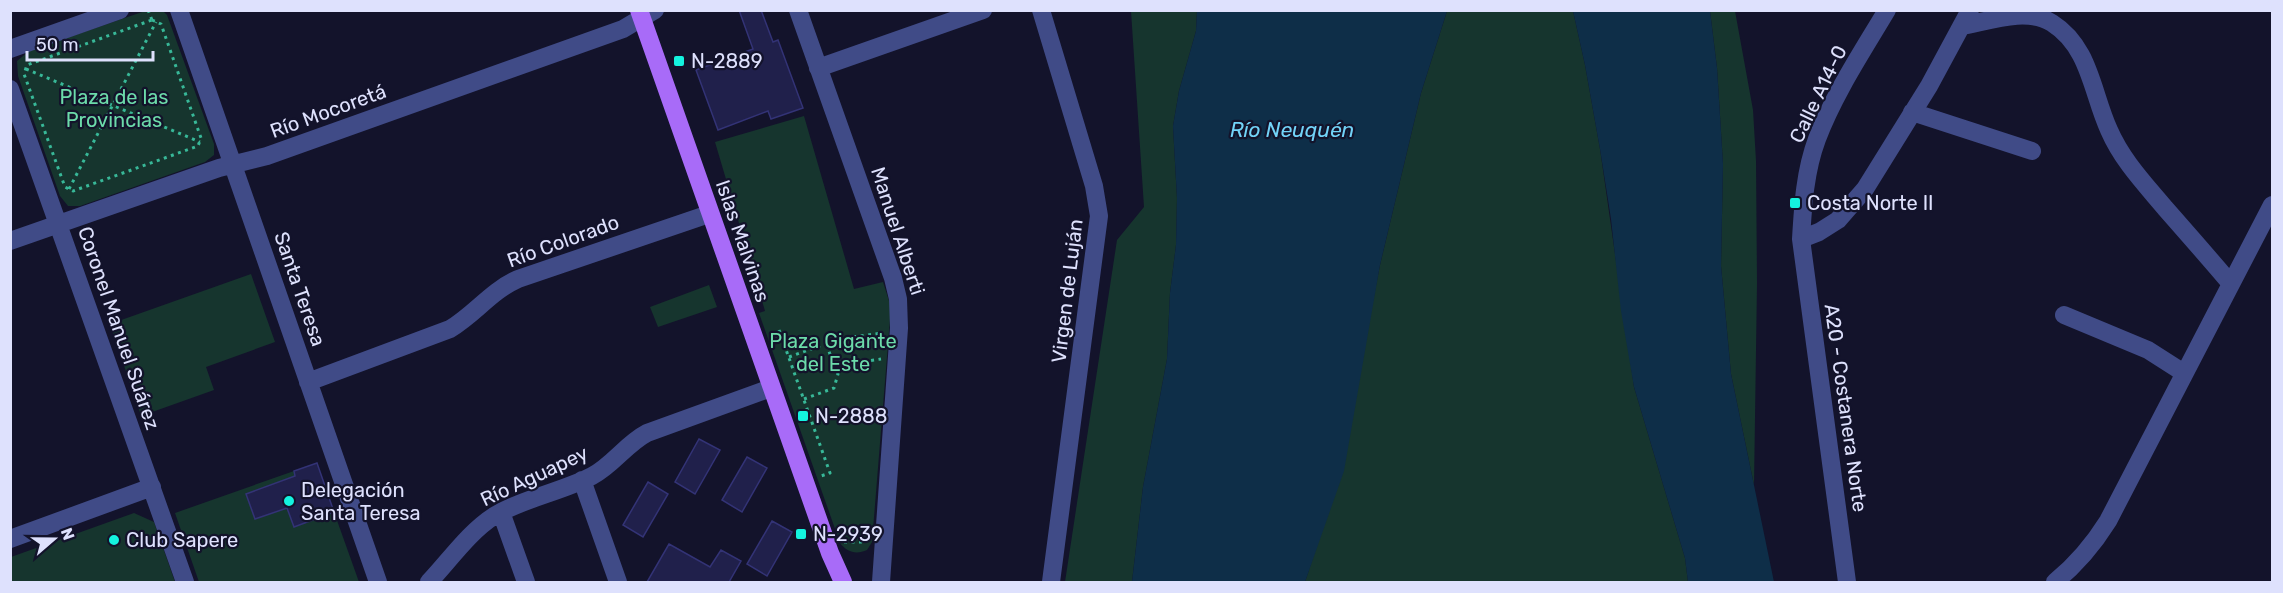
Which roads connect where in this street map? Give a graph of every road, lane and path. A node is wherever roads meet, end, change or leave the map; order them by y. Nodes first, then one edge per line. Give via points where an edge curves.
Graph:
1 (120, 10) edge
2 (148, 10) edge
3 (179, 10) edge
4 (798, 10) edge
5 (983, 10) edge
6 (1041, 10) edge
7 (1887, 10) edge
8 (645, 13) edge
9 (1966, 18) edge
10 (152, 20) junction
11 (156, 22) junction
12 (10, 49) edge
13 (818, 68) junction
14 (26, 69) junction
15 (10, 89) edge
16 (113, 105) junction
17 (1912, 112) junction
18 (199, 144) junction
19 (2032, 151) dead end
20 (202, 154) dead end
21 (232, 164) junction
22 (69, 189) junction
23 (2272, 205) edge
24 (709, 214) junction
25 (59, 224) junction
26 (1801, 239) junction
27 (10, 241) edge
28 (2231, 284) junction
29 (2064, 315) dead end
30 (779, 330) dead end
31 (885, 333) dead end
32 (826, 344) junction
33 (789, 357) junction
34 (882, 358) dead end
35 (834, 366) junction
36 (2184, 373) junction
37 (308, 382) junction
38 (771, 388) junction
39 (804, 399) junction
40 (821, 476) dead end
41 (582, 480) junction
42 (152, 487) junction
43 (501, 512) junction
44 (10, 539) edge
45 (861, 542) dead end
46 (837, 548) junction
47 (185, 582) edge
48 (378, 582) edge
49 (429, 582) edge
50 (526, 582) edge
51 (618, 582) edge
52 (830, 582) edge
53 (843, 582) edge
54 (880, 582) edge
55 (1051, 582) edge
56 (1847, 582) edge
57 (2055, 582) edge

1 - 12 street
2 - 10 path
3 - 21 street, Santa Teresa
4 - 13 street, Manuel Alberti
5 - 13 street
6 - 55 street, Virgen de Luján via 1094,186 1099,216
7 - 26 street, Calle A14-0 via 1817,139 1804,198
8 - 21 street, Río Mocoretá via 623,29 267,156
8 - 24 main road, Islas Malvinas
9 - 17 street
9 - 28 street via 2031,16 2050,22 2066,34 2080,52 2122,154
10 - 11 path
10 - 14 path via 27,65
11 - 16 path
11 - 18 path via 165,35 201,138
13 - 54 street, Manuel Alberti via 893,279 899,306
14 - 16 path
14 - 22 path via 31,94
15 - 25 street, Coronel Manuel Suárez
16 - 18 path
16 - 22 path
17 - 19 street
17 - 26 street via 1852,206 1838,220
18 - 20 path
18 - 22 path via 73,191
21 - 25 street, Río Mocoretá
21 - 37 street, Santa Teresa
23 - 28 street
24 - 37 street, Río Colorado via 518,279 500,288 450,329
24 - 38 main road, Islas Malvinas
25 - 27 street, Río Mocoretá
25 - 42 street, Coronel Manuel Suárez
26 - 56 street, A20 - Costanera Norte
28 - 36 street
29 - 36 street via 2148,350
30 - 33 path
31 - 32 path
32 - 33 path
32 - 35 path
33 - 39 path
34 - 35 path
35 - 39 path via 834,388
36 - 57 street via 2094,543
37 - 48 street, Santa Teresa
38 - 41 street, Río Aguapey via 647,433 631,442 599,472
38 - 46 main road, Islas Malvinas
39 - 40 path via 830,473
41 - 43 street, Río Aguapey
41 - 51 street
42 - 44 street
42 - 47 street, Coronel Manuel Suárez
43 - 49 street, Río Aguapey via 475,532
43 - 50 street
45 - 46 path
46 - 52 main road
46 - 53 main road, Islas Malvinas

